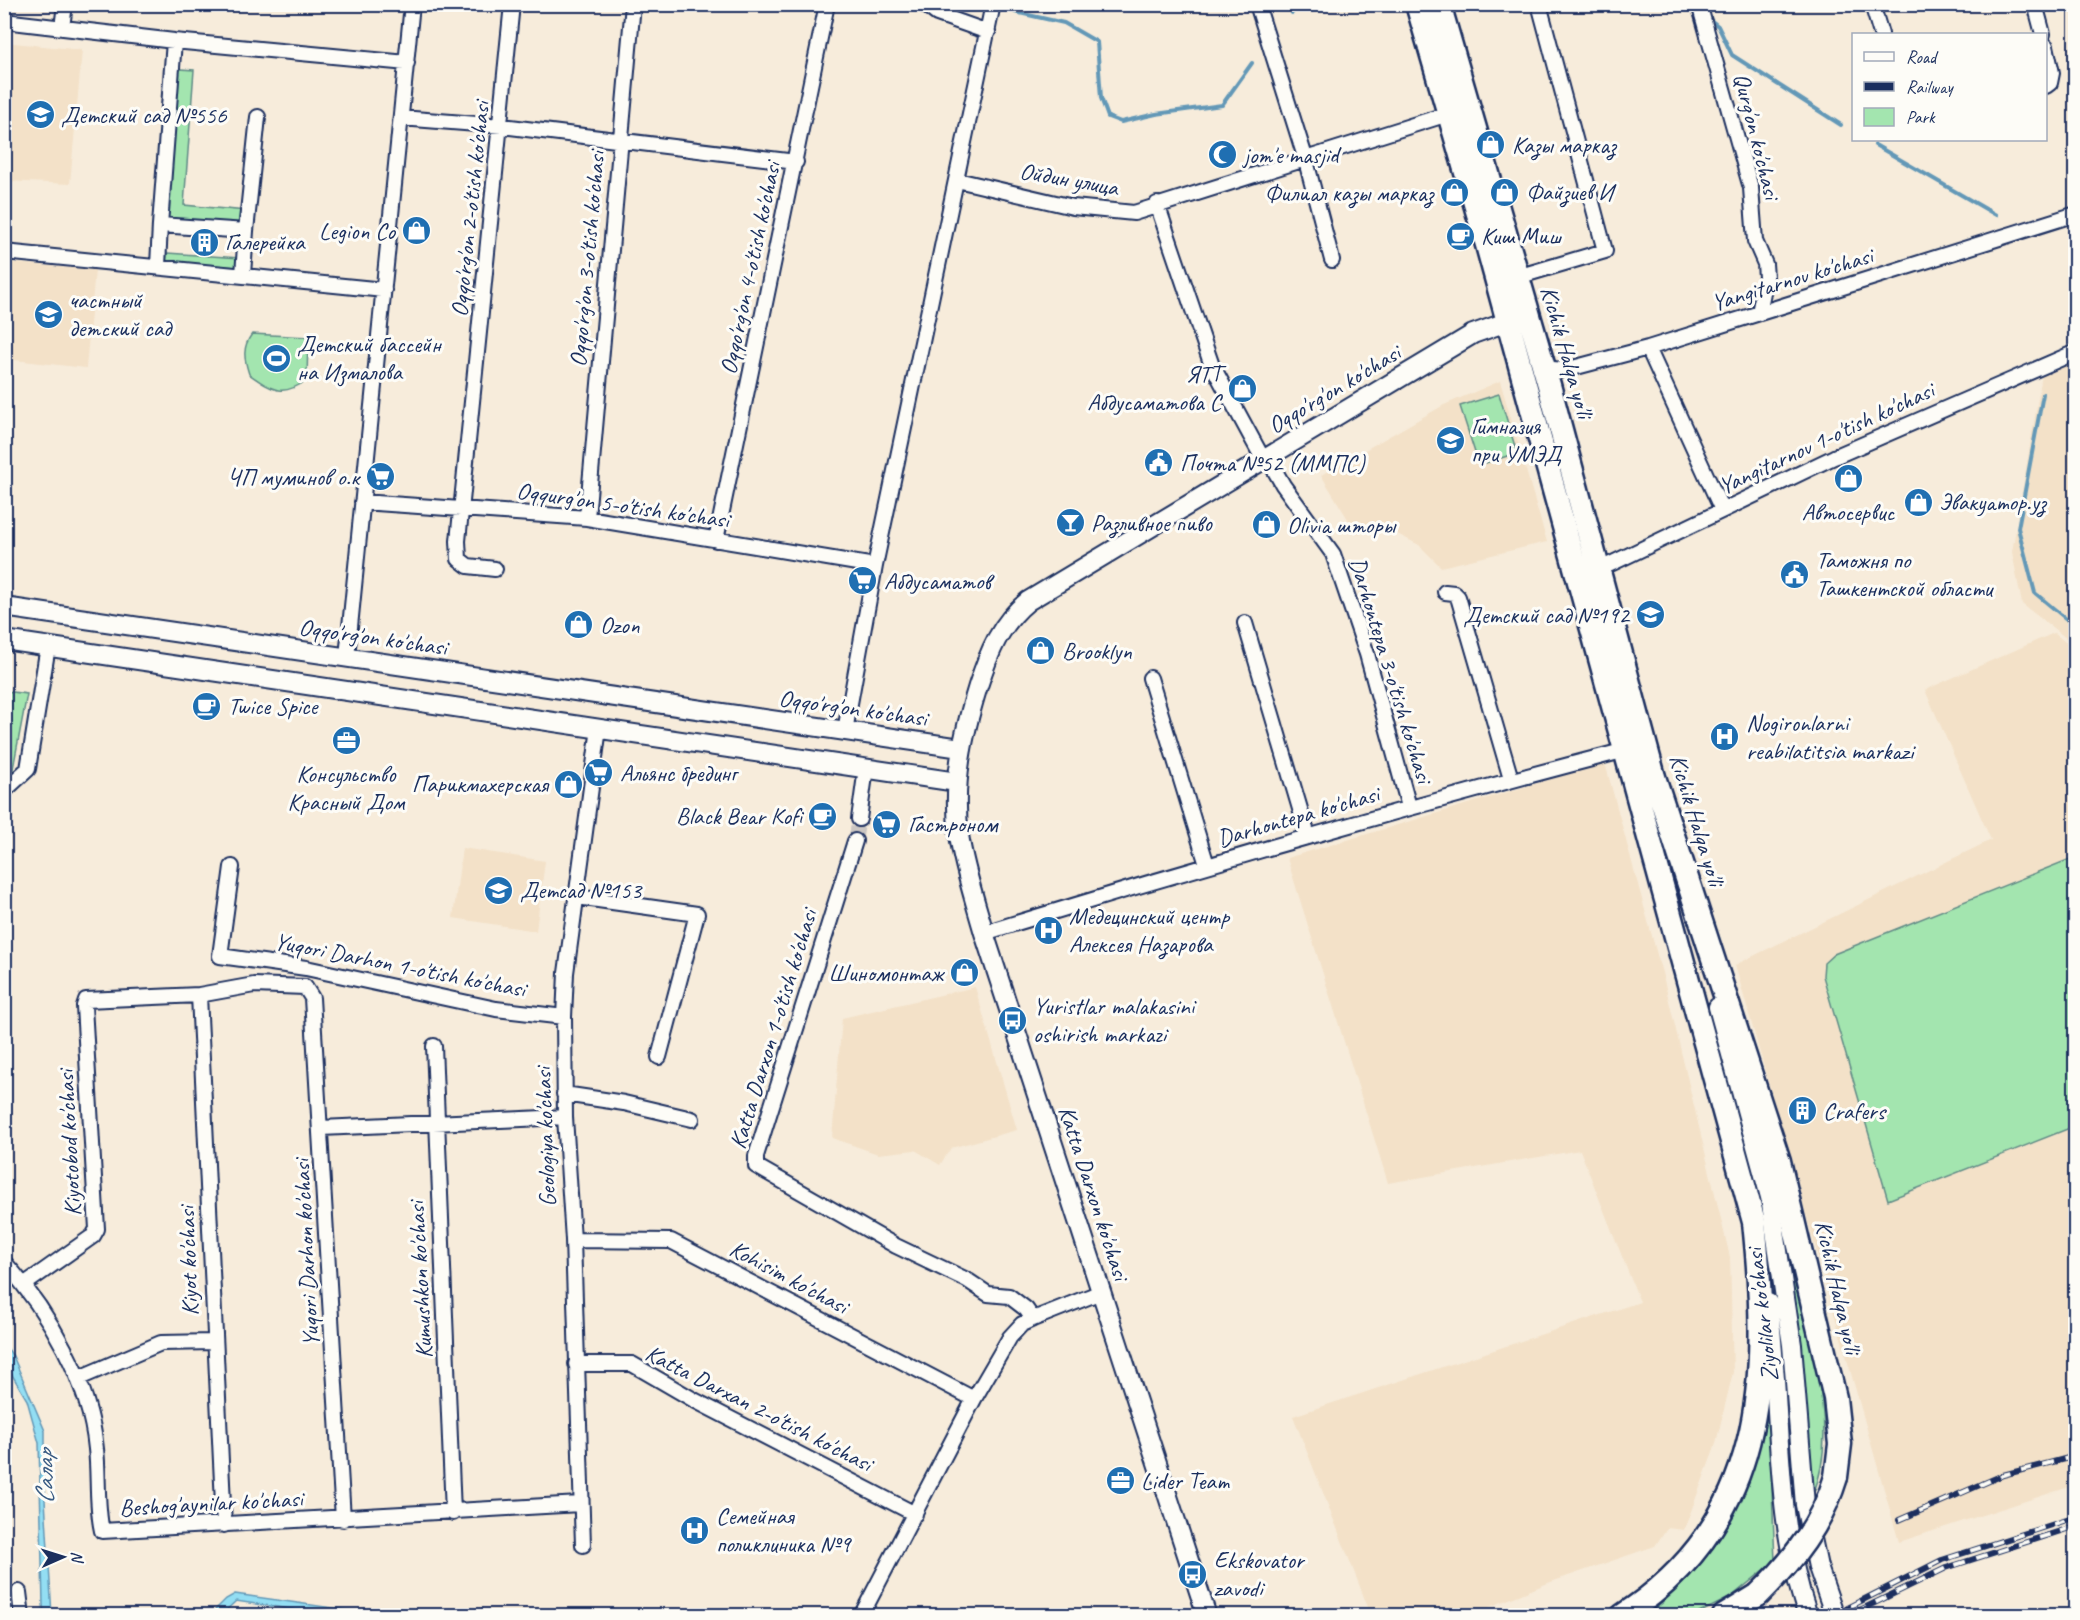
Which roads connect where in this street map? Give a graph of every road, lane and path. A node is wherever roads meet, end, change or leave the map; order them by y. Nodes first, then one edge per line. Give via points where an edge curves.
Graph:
1 (65, 4) edge
2 (412, 4) edge
3 (512, 4) edge
4 (633, 4) edge
5 (827, 4) edge
6 (924, 4) edge
7 (993, 4) edge
8 (1257, 4) edge
9 (1417, 4) edge
10 (1439, 4) edge
11 (1539, 4) edge
12 (1872, 4) edge
13 (2035, 4) edge
14 (1701, 10) edge
15 (4, 21) edge
16 (62, 28) junction
17 (988, 32) junction
18 (1881, 33) edge
19 (2043, 33) edge
20 (174, 41) junction
21 (2047, 50) edge
22 (407, 63) junction
23 (2047, 85) edge
24 (1448, 114) junction
25 (258, 117) dead end
26 (401, 118) junction
27 (502, 126) junction
28 (620, 142) junction
29 (1305, 157) junction
30 (796, 162) junction
31 (957, 180) junction
32 (1157, 204) junction
33 (2076, 214) edge
34 (160, 225) junction
35 (246, 231) junction
36 (4, 252) edge
37 (1332, 260) dead end
38 (158, 266) junction
39 (243, 275) junction
40 (1517, 277) junction
41 (384, 290) junction
42 (1760, 313) junction
43 (1528, 315) junction
44 (1506, 322) junction
45 (1648, 348) junction
46 (2076, 352) edge
47 (1544, 368) junction
48 (1520, 370) junction
49 (1265, 458) junction
50 (362, 502) junction
51 (462, 509) junction
52 (1722, 510) junction
53 (587, 518) junction
54 (716, 540) junction
55 (875, 566) junction
56 (495, 570) dead end
57 (1598, 570) junction
58 (1444, 592) dead end
59 (4, 607) edge
60 (1245, 623) dead end
61 (4, 640) edge
62 (48, 646) junction
63 (347, 657) junction
64 (489, 678) junction
65 (1150, 678) dead end
66 (344, 690) junction
67 (485, 712) junction
68 (599, 728) junction
69 (845, 731) junction
70 (1636, 747) junction
71 (961, 748) junction
72 (866, 768) junction
73 (1511, 779) junction
74 (957, 782) junction
75 (4, 791) edge
76 (1662, 804) junction
77 (1409, 807) junction
78 (859, 819) tunnel mouth
79 (1308, 836) junction
80 (855, 841) tunnel mouth
81 (1207, 865) junction
82 (232, 867) dead end
83 (577, 897) junction
84 (984, 933) junction
85 (304, 987) joint
86 (199, 995) junction
87 (87, 1000) joint
88 (564, 1017) junction
89 (434, 1046) dead end
90 (659, 1057) dead end
91 (564, 1094) junction
92 (565, 1117) junction
93 (693, 1119) dead end
94 (436, 1122) junction
95 (321, 1128) junction
96 (1754, 1222) junction
97 (573, 1240) junction
98 (6, 1266) edge
99 (25, 1284) junction
100 (1101, 1292) junction
101 (1033, 1319) junction
102 (214, 1342) junction
103 (576, 1364) junction
104 (79, 1378) junction
105 (974, 1399) junction
106 (580, 1504) junction
107 (453, 1512) junction
108 (915, 1514) junction
109 (343, 1519) junction
110 (224, 1525) junction
111 (583, 1545) dead end
112 (19, 1592) dead end
113 (21, 1616) edge
114 (861, 1616) edge
115 (1207, 1616) edge
116 (1622, 1616) edge
117 (1724, 1616) edge
118 (1808, 1616) edge
119 (1835, 1616) edge

1 - 16 street
2 - 22 street
3 - 27 street, Oqqo'rg'on 2-o'tish ko'chasi
4 - 28 street, Oqqo'rg'on 3-o'tish ko'chasi
5 - 30 street, Oqqo'rg'on 4-o'tish ko'chasi
6 - 17 street via 938,14
7 - 17 street
8 - 29 street
9 - 24 highway, Kichik Halqa yo'li
10 - 40 highway, Kichik Halqa yo'li
11 - 40 street via 1605,251
12 - 18 street
13 - 19 street
14 - 42 street, Qurg'on ko'chasi via 1751,188 1755,241 1766,277
15 - 16 street
16 - 20 street
17 - 31 street
20 - 22 street
20 - 34 street
21 - 23 street via 2052,73
22 - 26 street
24 - 29 street, Ойдин улица
24 - 44 highway, Kichik Halqa yo'li
25 - 35 street
26 - 27 street
26 - 41 street
27 - 28 street
27 - 51 street, Oqqo'rg'on 2-o'tish ko'chasi
28 - 30 street
28 - 53 street, Oqqo'rg'on 3-o'tish ko'chasi
29 - 32 street, Ойдин улица
29 - 37 street
30 - 54 street, Oqqo'rg'on 4-o'tish ko'chasi
31 - 32 street, Ойдин улица via 1073,207 1134,213
31 - 55 street
32 - 49 street, Darhontepa 3-o'tish ko'chasi via 1211,363
33 - 42 street, Yangitarnov ko'chasi
34 - 35 street
34 - 38 street
35 - 39 street
36 - 38 street
38 - 39 street
39 - 41 street
40 - 43 highway, Kichik Halqa yo'li
41 - 50 street
42 - 45 street, Yangitarnov ko'chasi
43 - 44 main road, Oqqo'rg'on ko'chasi
43 - 47 highway, Kichik Halqa yo'li
44 - 48 highway, Kichik Halqa yo'li
44 - 49 main road, Oqqo'rg'on ko'chasi via 1473,334
45 - 47 street, Yangitarnov ko'chasi via 1565,370
45 - 52 street
46 - 52 street, Yangitarnov 1-o'tish ko'chasi
47 - 48 street, Yangitarnov ko'chasi
47 - 57 highway, Kichik Halqa yo'li
48 - 70 highway, Kichik Halqa yo'li
49 - 71 main road, Oqqo'rg'on ko'chasi via 1039,592 1012,614 993,643
49 - 77 street, Darhontepa 3-o'tish ko'chasi via 1333,554 1367,654
50 - 51 street, Oqqurg'on 5-o'tish ko'chasi
50 - 63 street
51 - 53 street, Oqqurg'on 5-o'tish ko'chasi
51 - 56 street, Oqqo'rg'on 2-o'tish ko'chasi via 459,559 468,566
52 - 57 street, Yangitarnov 1-o'tish ko'chasi
53 - 54 street, Oqqurg'on 5-o'tish ko'chasi
54 - 55 street, Oqqurg'on 5-o'tish ko'chasi
55 - 69 street
57 - 70 highway, Kichik Halqa yo'li
58 - 73 street via 1458,597
59 - 63 main road, Oqqo'rg'on ko'chasi
60 - 79 street
61 - 62 main road
62 - 66 main road
62 - 75 street via 28,769
63 - 64 main road, Oqqo'rg'on ko'chasi
63 - 66 main road
64 - 67 main road
64 - 69 main road, Oqqo'rg'on ko'chasi
65 - 81 street
66 - 67 main road
67 - 68 main road
68 - 72 main road
68 - 83 street, Geologiya ko'chasi
69 - 71 main road, Oqqo'rg'on ko'chasi
70 - 73 street, Darhontepa ko'chasi
70 - 76 highway, Kichik Halqa yo'li
70 - 96 highway, Kichik Halqa yo'li
71 - 74 main road, Katta Darxon ko'chasi
72 - 74 main road
72 - 78 street
73 - 77 street, Darhontepa ko'chasi
74 - 84 main road, Katta Darxon ko'chasi via 959,836
76 - 117 highway, Kichik Halqa yo'li, bridge via 1765,1113 1835,1398 1840,1444 1836,1477 1820,1517 1803,1545 1758,1595
76 - 119 main road, Ziyolilar ko'chasi via 1770,1197 1791,1335 1805,1505 1818,1567
77 - 79 street, Darhontepa ko'chasi
79 - 81 street, Darhontepa ko'chasi
80 - 101 street, Katta Darxon 1-o'tish ko'chasi via 756,1166 988,1294 1009,1296
81 - 84 street, Darhontepa ko'chasi
82 - 88 street, Yuqori Darhon 1-o'tish ko'chasi via 220,956 306,968 436,998
83 - 88 street, Geologiya ko'chasi
83 - 90 street via 697,914
84 - 100 main road, Katta Darxon ko'chasi
85 - 86 street, Yuqori Darhon 1-o'tish ko'chasi via 254,985
85 - 95 street, Yuqori Darhon ko'chasi via 312,998
86 - 87 street, Yuqori Darhon 1-o'tish ko'chasi
86 - 102 street, Kiyot ko'chasi
87 - 99 street, Kiyotobod ko'chasi via 84,1006 97,1229 93,1236
88 - 91 street, Geologiya ko'chasi
89 - 94 street, Kumushkon ko'chasi
91 - 92 street, Geologiya ko'chasi
91 - 93 street
92 - 94 street
92 - 97 street, Geologiya ko'chasi
94 - 95 street
94 - 107 street, Kumushkon ko'chasi
95 - 109 street, Yuqori Darhon ko'chasi
96 - 116 highway, Kichik Halqa yo'li via 1760,1288 1760,1371 1754,1420 1738,1473 1721,1514 1693,1555
96 - 118 main road, Ziyolilar ko'chasi via 1773,1342 1786,1526
97 - 103 street, Geologiya ko'chasi
97 - 105 street, Kohisim ko'chasi via 671,1241
98 - 99 street, Beshog'aynilar ko'chasi
99 - 104 street, Beshog'aynilar ko'chasi
100 - 101 street
100 - 115 main road, Katta Darxon ko'chasi
101 - 105 street via 1010,1337
102 - 104 street via 161,1343
102 - 110 street, Kiyot ko'chasi
103 - 106 street, Geologiya ko'chasi
103 - 108 street, Katta Darxan 2-o'tish ko'chasi via 632,1365
104 - 110 street, Beshog'aynilar ko'chasi via 96,1446 102,1531
105 - 108 street
106 - 107 street, Beshog'aynilar ko'chasi
106 - 111 street, Geologiya ko'chasi
107 - 109 street, Beshog'aynilar ko'chasi
108 - 114 street
109 - 110 street, Beshog'aynilar ko'chasi
112 - 113 street

